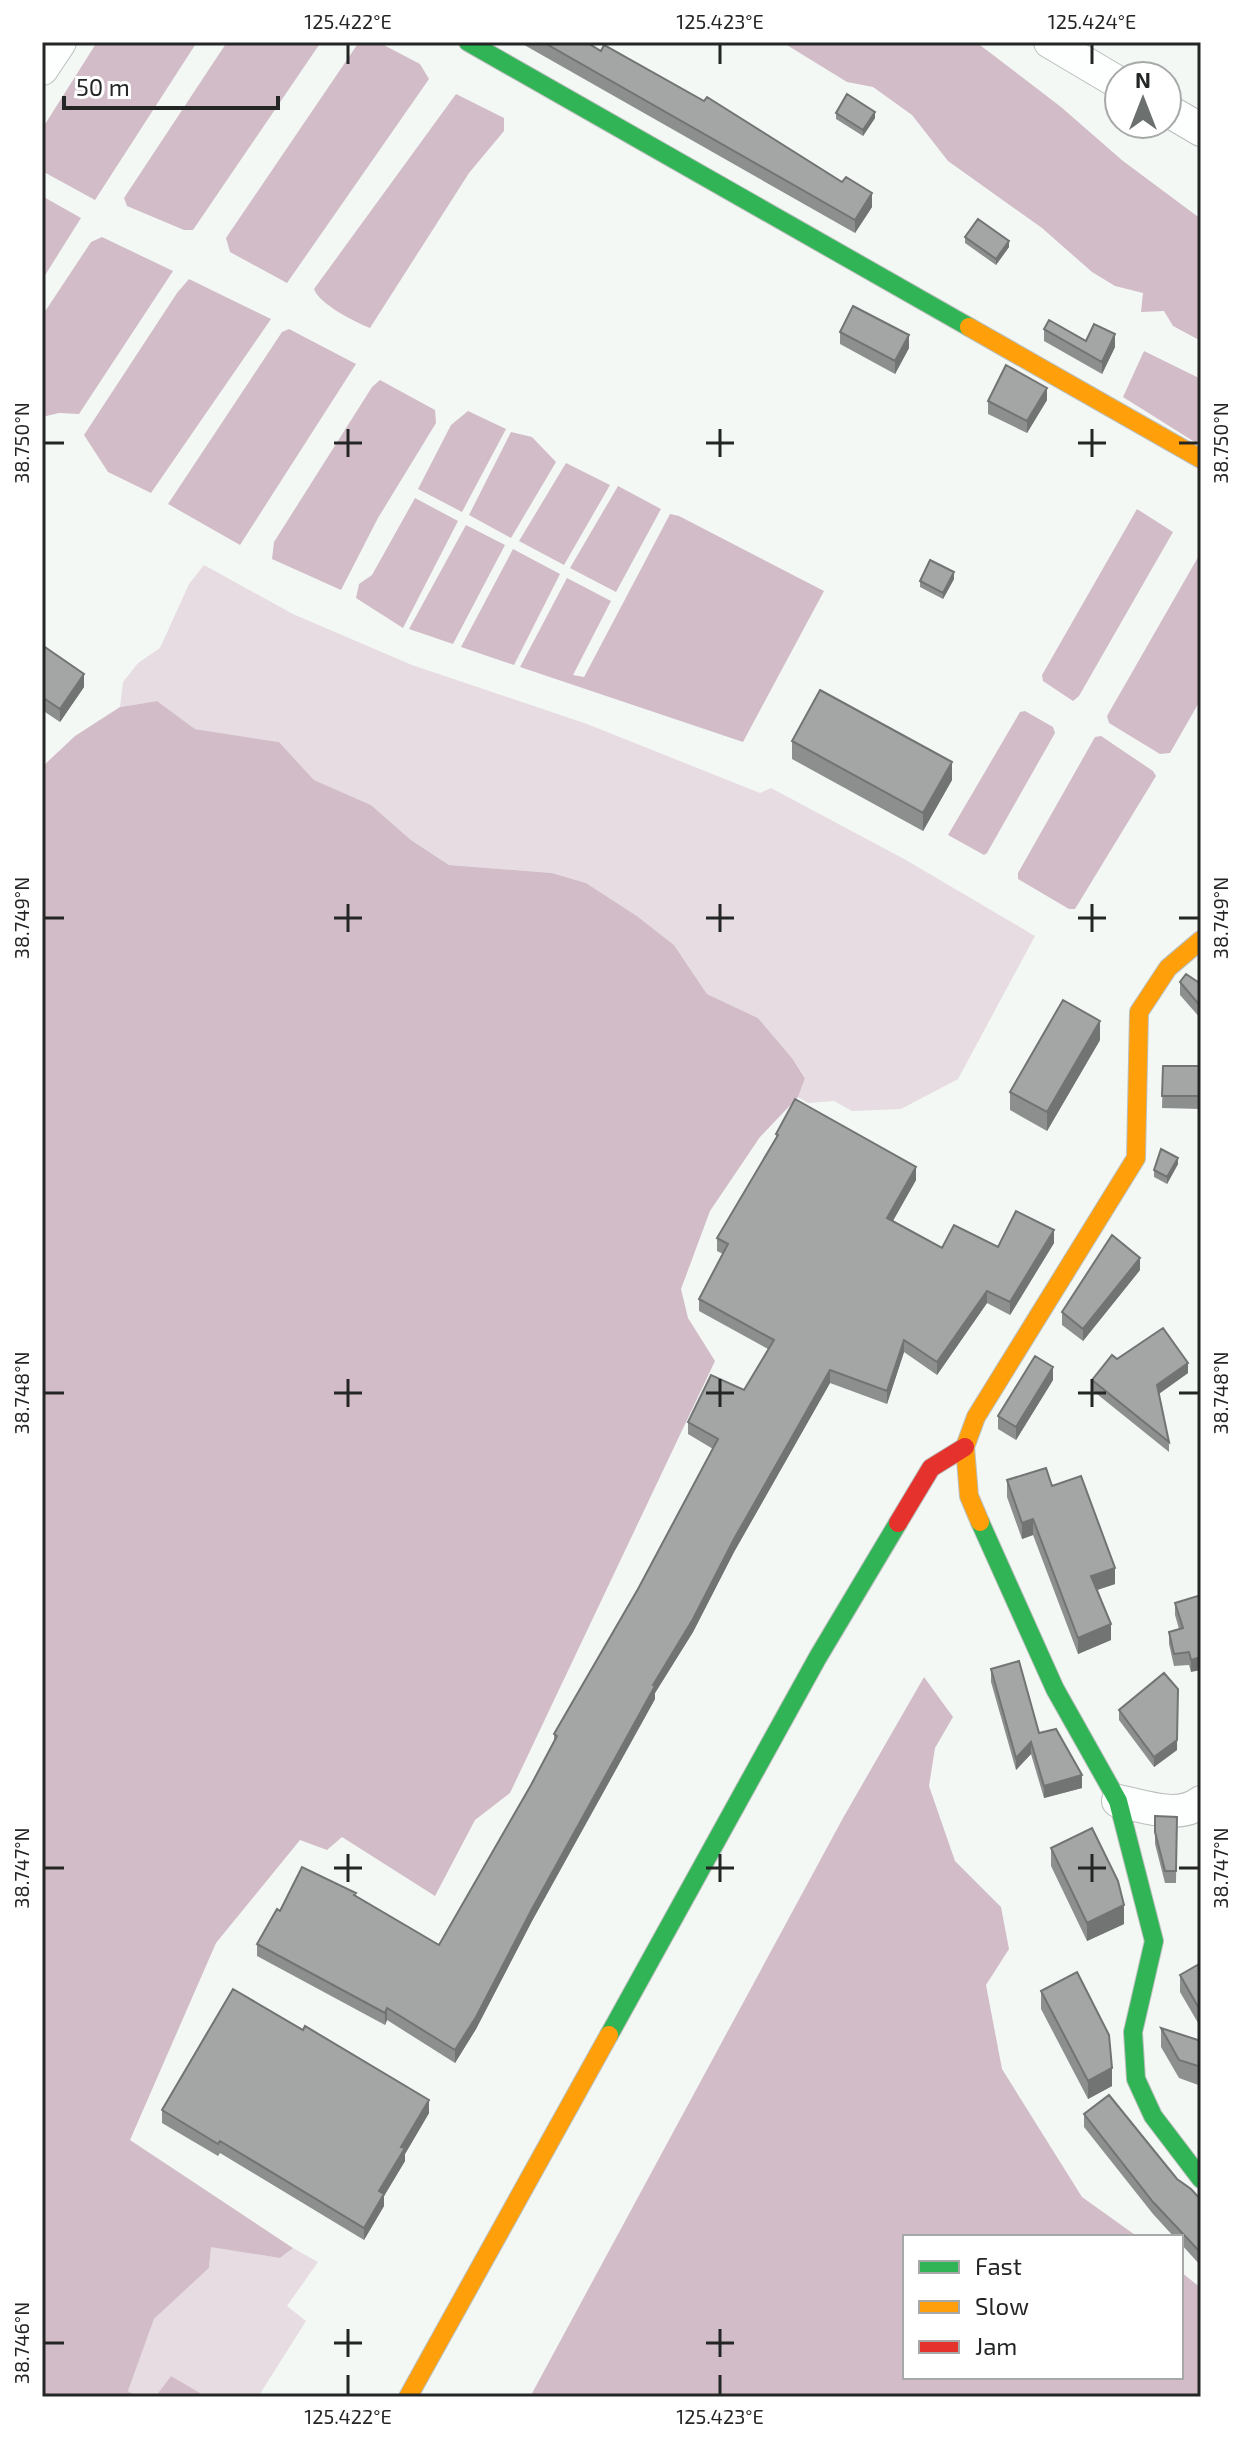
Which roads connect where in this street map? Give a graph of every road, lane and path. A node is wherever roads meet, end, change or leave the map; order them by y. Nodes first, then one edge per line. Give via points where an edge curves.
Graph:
1 (60, 42) edge
2 (468, 42) edge
3 (1050, 42) edge
4 (42, 69) edge
5 (1103, 73) edge
6 (1183, 119) edge
7 (1201, 130) edge
8 (1201, 459) edge
9 (1201, 940) edge
10 (965, 1447) junction
11 (1118, 1801) junction
12 (1201, 1802) edge
13 (1201, 2179) edge
14 (408, 2397) edge

1 - 4 street
2 - 8 street
3 - 5 street
6 - 7 street
9 - 10 street via 1168,968 1139,1012 1136,1158 976,1417
10 - 11 street via 975,1510 1055,1689
10 - 14 street via 931,1468 818,1657
11 - 12 street via 1173,1812
11 - 13 street via 1154,1941 1133,2032 1136,2079 1153,2116

